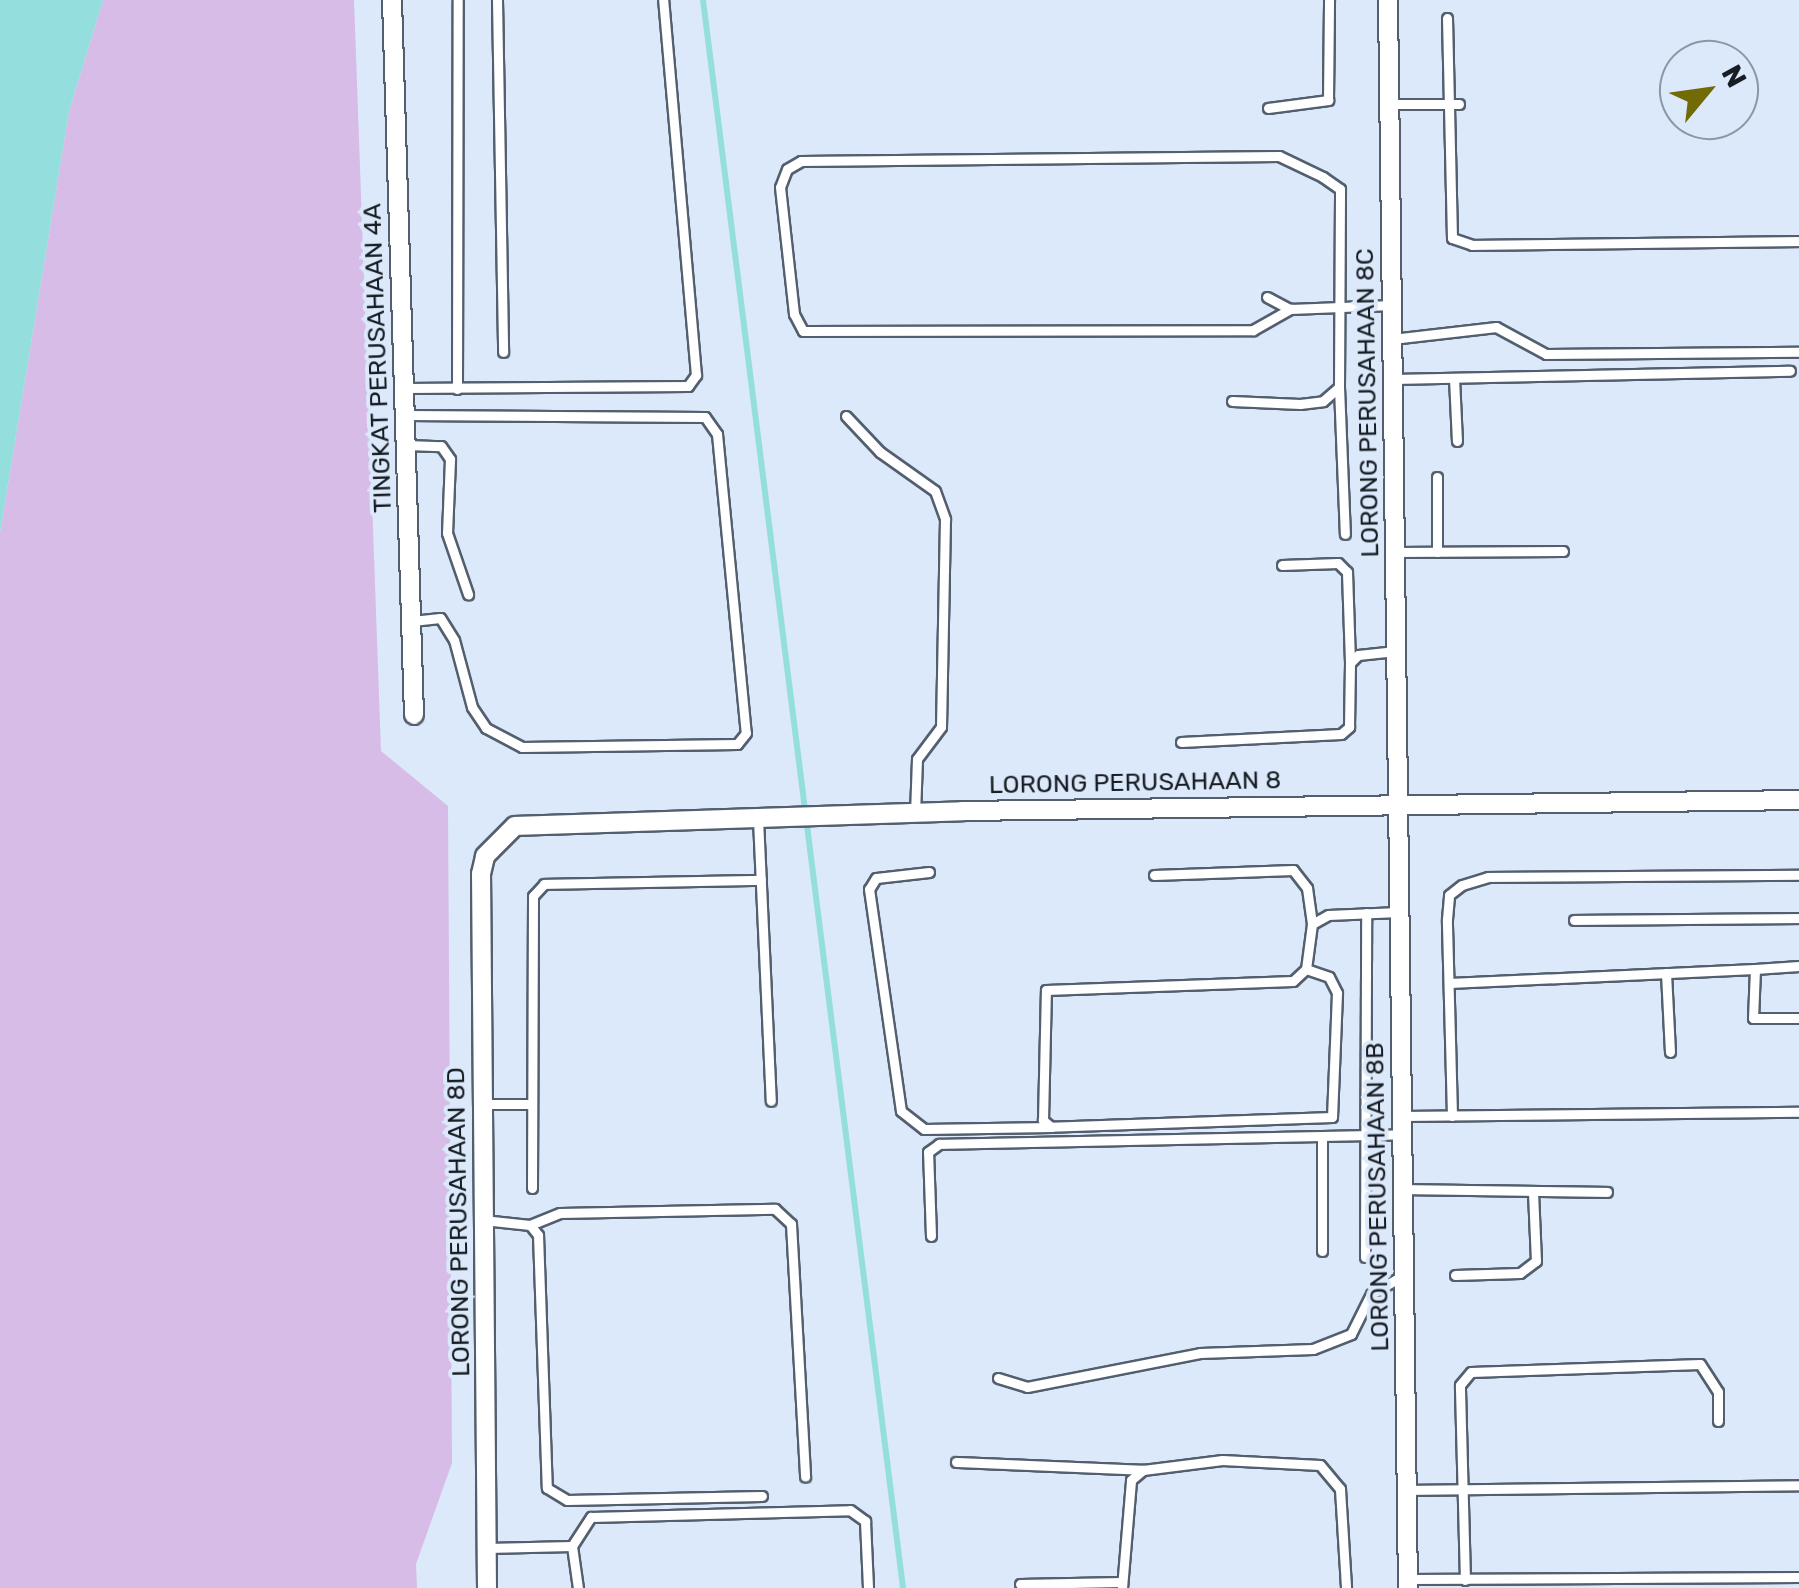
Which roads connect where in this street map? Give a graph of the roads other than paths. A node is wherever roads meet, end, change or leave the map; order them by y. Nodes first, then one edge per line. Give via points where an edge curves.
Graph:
1 (392, 0) edge
2 (458, 0) edge
3 (497, 0) edge
4 (663, 0) edge
5 (1329, 0) edge
6 (1388, 0) edge
7 (1447, 18) dead end
8 (1389, 104) junction
9 (1447, 104) junction
10 (1459, 104) dead end
11 (1268, 108) dead end
12 (1799, 241) edge
13 (1266, 297) dead end
14 (1334, 302) junction
15 (1392, 305) junction
16 (1290, 309) junction
17 (1392, 339) junction
18 (503, 352) dead end
19 (1799, 352) edge
20 (1790, 371) dead end
21 (1454, 378) junction
22 (1392, 379) junction
23 (1339, 387) junction
24 (404, 388) junction
25 (457, 389) junction
26 (1232, 401) dead end
27 (405, 414) junction
28 (846, 416) dead end
29 (1457, 441) dead end
30 (406, 445) junction
31 (1437, 478) dead end
32 (1345, 534) dead end
33 (1563, 551) dead end
34 (1395, 552) junction
35 (1437, 552) junction
36 (1282, 565) dead end
37 (468, 594) dead end
38 (412, 621) junction
39 (1396, 652) junction
40 (1350, 664) junction
41 (414, 715) dead end
42 (1180, 742) dead end
43 (1799, 800) edge
44 (1398, 804) junction
45 (915, 813) junction
46 (758, 816) junction
47 (486, 856) joint
48 (929, 872) dead end
49 (1154, 875) dead end
50 (1799, 875) edge
51 (761, 880) junction
52 (1400, 912) junction
53 (1366, 914) junction
54 (1799, 918) edge
55 (1574, 920) dead end
56 (1312, 924) junction
57 (1799, 966) edge
58 (1306, 969) junction
59 (1755, 969) junction
60 (1666, 973) junction
61 (1449, 983) junction
62 (1799, 1018) edge
63 (1670, 1052) dead end
64 (771, 1100) dead end
65 (482, 1104) junction
66 (532, 1104) junction
67 (1799, 1112) edge
68 (1452, 1116) junction
69 (1402, 1125) junction
70 (1051, 1126) junction
71 (1366, 1135) junction
72 (1322, 1136) junction
73 (532, 1188) dead end
74 (1403, 1190) junction
75 (1533, 1191) junction
76 (1607, 1192) dead end
77 (484, 1220) junction
78 (530, 1225) junction
79 (930, 1236) dead end
80 (1322, 1252) dead end
81 (1365, 1257) dead end
82 (1404, 1275) junction
83 (1454, 1275) dead end
84 (998, 1378) dead end
85 (1718, 1421) dead end
86 (956, 1462) dead end
87 (1144, 1470) junction
88 (804, 1477) dead end
89 (1799, 1485) edge
90 (1406, 1490) junction
91 (1466, 1490) junction
92 (762, 1496) dead end
93 (572, 1546) junction
94 (487, 1548) junction
95 (1799, 1577) edge
96 (1464, 1580) junction
97 (1408, 1583) edge
98 (1020, 1584) dead end
99 (1122, 1585) edge
100 (488, 1588) edge
101 (578, 1588) edge
102 (868, 1588) edge
103 (1346, 1588) edge

1 - 24 street, TINGKAT PERUSAHAAN 4A
2 - 25 lane
3 - 18 lane
4 - 25 lane via 696,374 688,386
5 - 11 lane via 1328,100
6 - 8 street, LORONG PERUSAHAAN 8C
7 - 9 lane
8 - 9 lane
8 - 15 street, LORONG PERUSAHAAN 8C
9 - 10 lane
9 - 12 lane via 1452,238 1472,245
13 - 16 lane
14 - 15 lane
14 - 16 lane
14 - 16 lane via 1340,189 1280,156 801,160 787,169 780,188 794,314 803,331 1253,330
14 - 23 lane
15 - 17 street, LORONG PERUSAHAAN 8C
17 - 19 lane via 1496,328 1546,354
17 - 22 street, LORONG PERUSAHAAN 8C
20 - 21 lane
21 - 22 lane
21 - 29 lane
22 - 34 street, LORONG PERUSAHAAN 8C
23 - 26 lane via 1322,400 1300,404
23 - 32 lane
24 - 25 lane
24 - 27 street, TINGKAT PERUSAHAAN 4A
27 - 30 street, TINGKAT PERUSAHAAN 4A
27 - 38 lane via 705,417 717,434 746,733 737,744 522,747 486,728 472,707 454,640 440,618
28 - 45 lane via 880,452 935,491 945,519 940,727 917,760
30 - 37 lane via 441,446 450,458 448,534
30 - 38 street, TINGKAT PERUSAHAAN 4A
31 - 35 lane
33 - 35 lane
34 - 35 lane
34 - 39 street, LORONG PERUSAHAAN 8C
36 - 40 lane via 1338,563 1347,572
38 - 41 street, TINGKAT PERUSAHAAN 4A
39 - 40 lane via 1358,655
39 - 44 street, LORONG PERUSAHAAN 8C
40 - 42 lane via 1349,727 1341,734
43 - 44 street, LORONG PERUSAHAAN 8
44 - 45 street, LORONG PERUSAHAAN 8
44 - 52 street, LORONG PERUSAHAAN 8B
45 - 46 street, LORONG PERUSAHAAN 8
46 - 47 street, LORONG PERUSAHAAN 8 via 536,821 515,826
46 - 51 lane
47 - 65 street, LORONG PERUSAHAAN 8D
48 - 70 lane via 876,878 869,888 901,1111 924,1128
49 - 56 lane via 1293,870 1306,888
50 - 61 lane via 1488,878 1462,885 1450,895
51 - 64 lane
51 - 66 lane via 544,884 533,896
52 - 53 lane
52 - 69 street, LORONG PERUSAHAAN 8B
53 - 56 lane via 1328,915
53 - 71 lane
54 - 55 lane
56 - 58 lane
57 - 59 lane
58 - 70 lane via 1294,980 1269,984 1046,990 1041,1111
58 - 70 lane via 1328,977 1338,994 1332,1117
59 - 60 lane
59 - 62 lane via 1753,1018
60 - 61 lane
60 - 63 lane
61 - 68 lane
65 - 66 lane
65 - 77 street, LORONG PERUSAHAAN 8D
66 - 73 lane
67 - 68 lane
68 - 69 lane
69 - 71 lane
69 - 74 street, LORONG PERUSAHAAN 8B
71 - 72 lane
71 - 81 lane
72 - 79 lane via 940,1144 928,1152
72 - 80 lane
74 - 75 lane
74 - 82 street, LORONG PERUSAHAAN 8B
75 - 76 lane
75 - 83 lane via 1536,1261 1520,1273
77 - 78 lane
77 - 94 street, LORONG PERUSAHAAN 8D
78 - 88 lane via 560,1213 775,1208 791,1224
78 - 92 lane via 538,1235 548,1488 567,1500
82 - 84 lane via 1371,1294 1350,1334 1313,1348 1200,1353 1027,1387
82 - 90 street, LORONG PERUSAHAAN 8B
85 - 91 lane via 1718,1392 1700,1364 1471,1372 1460,1385
86 - 87 lane
87 - 99 lane via 1131,1480
87 - 103 lane via 1222,1460 1320,1465 1340,1490
89 - 91 lane
90 - 91 lane
90 - 97 street, LORONG PERUSAHAAN 8B
91 - 96 lane
93 - 94 lane
93 - 101 lane
93 - 102 lane via 591,1517 850,1510 865,1522
94 - 100 street, LORONG PERUSAHAAN 8D
95 - 96 lane
96 - 97 lane
98 - 99 lane

